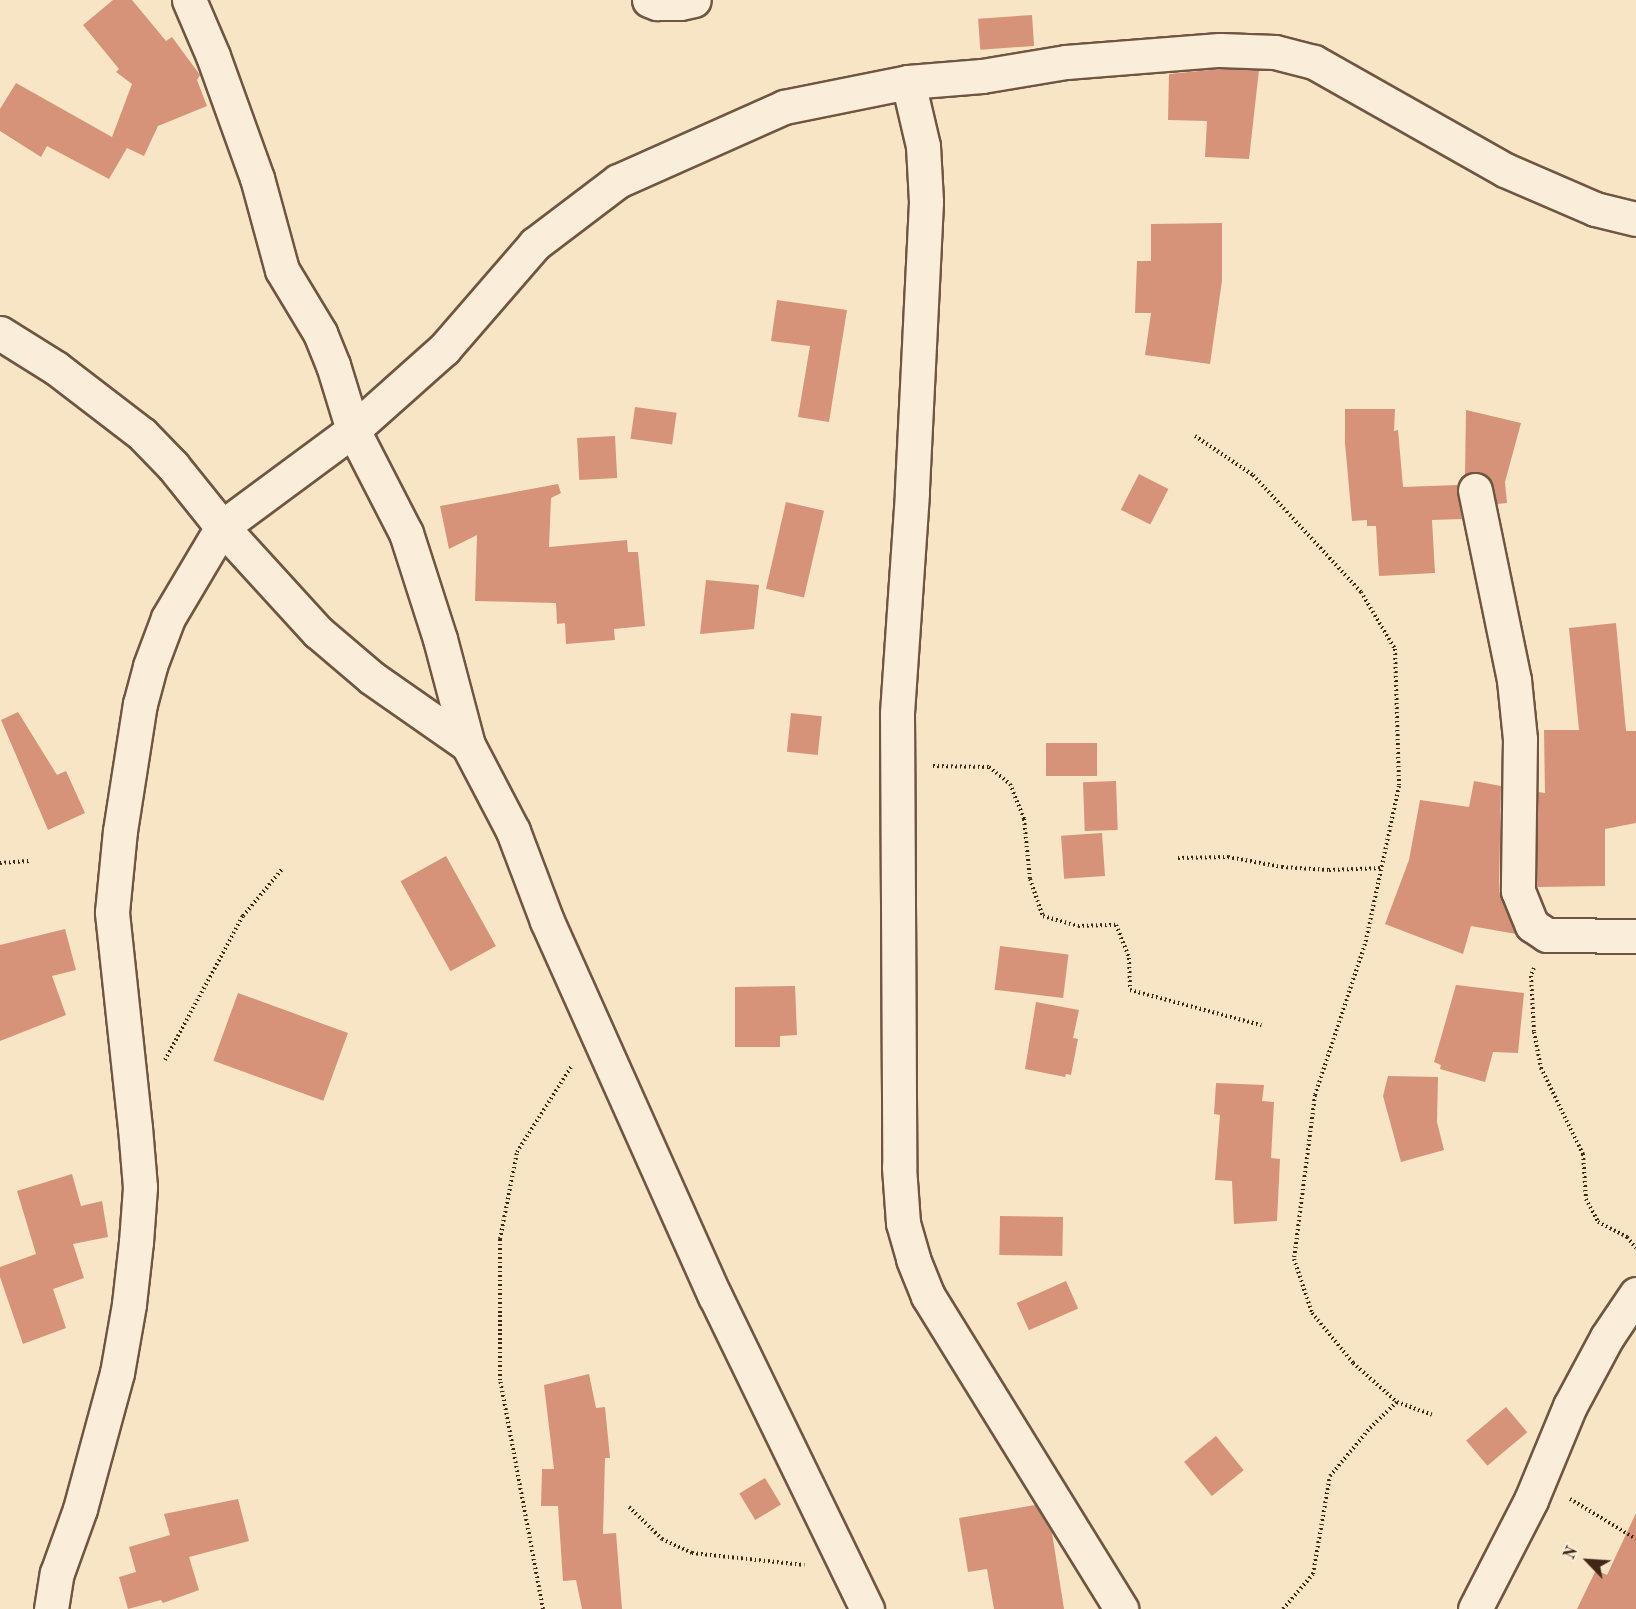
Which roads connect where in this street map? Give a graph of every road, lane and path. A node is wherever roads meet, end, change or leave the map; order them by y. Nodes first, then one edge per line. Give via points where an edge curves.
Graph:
1 (189, 0) edge
2 (649, 0) edge
3 (694, 0) edge
4 (908, 82) junction
5 (1636, 219) edge
6 (0, 333) edge
7 (353, 430) junction
8 (1195, 436) dead end
9 (1475, 490) dead end
10 (222, 527) junction
11 (468, 744) junction
12 (899, 768) junction
13 (1178, 858) dead end
14 (29, 861) dead end
15 (0, 863) edge
16 (283, 868) dead end
17 (1383, 868) junction
18 (1547, 935) junction
19 (1636, 936) edge
20 (1261, 1025) dead end
21 (596, 1030) junction
22 (130, 1078) junction
23 (1636, 1248) edge
24 (1636, 1294) edge
25 (1397, 1402) junction
26 (1432, 1415) dead end
27 (1539, 1481) junction
28 (629, 1507) dead end
29 (1636, 1539) edge
30 (847, 1568) junction
31 (51, 1609) edge
32 (543, 1609) edge
33 (867, 1609) edge
34 (1121, 1609) edge
35 (1283, 1609) edge
36 (1475, 1609) edge

1 - 7 street via 257,178 282,270 320,333
2 - 3 street
4 - 5 street via 1148,54 1275,52 1314,62 1505,170 1595,209
4 - 7 street via 784,107 618,181 535,244 444,349
4 - 12 street via 923,146 926,202 897,713
6 - 10 street via 56,368 142,434 174,466
7 - 10 street
7 - 11 street via 406,533
8 - 17 path via 1253,475 1361,592 1395,649 1399,786
9 - 18 street via 1514,680 1520,739 1518,891 1532,925
10 - 11 street via 318,632 372,678
10 - 22 street via 168,618 140,704 112,912
11 - 21 street via 513,831 546,921
12 - 20 path via 989,767 1010,784 1024,819 1030,879 1044,916 1078,926 1116,925 1129,958 1130,990
12 - 34 street via 898,1155 903,1223 928,1296
13 - 17 path via 1228,857 1282,867 1329,870
14 - 15 path
16 - 22 path via 243,916 165,1060
17 - 25 path via 1352,988 1315,1095 1294,1259 1312,1313 1353,1363
18 - 19 street
18 - 23 path via 1531,976 1534,1032 1541,1068 1583,1154 1586,1199 1598,1222 1627,1237
21 - 30 street via 715,1296
21 - 32 path via 517,1152 500,1239 500,1380
22 - 31 street via 140,1187 129,1304 117,1372 80,1509 57,1573
24 - 27 street via 1607,1337 1570,1406
25 - 26 path
25 - 35 path via 1330,1476 1313,1574
27 - 29 path
27 - 36 street
28 - 30 path via 662,1539 692,1552
30 - 33 street

